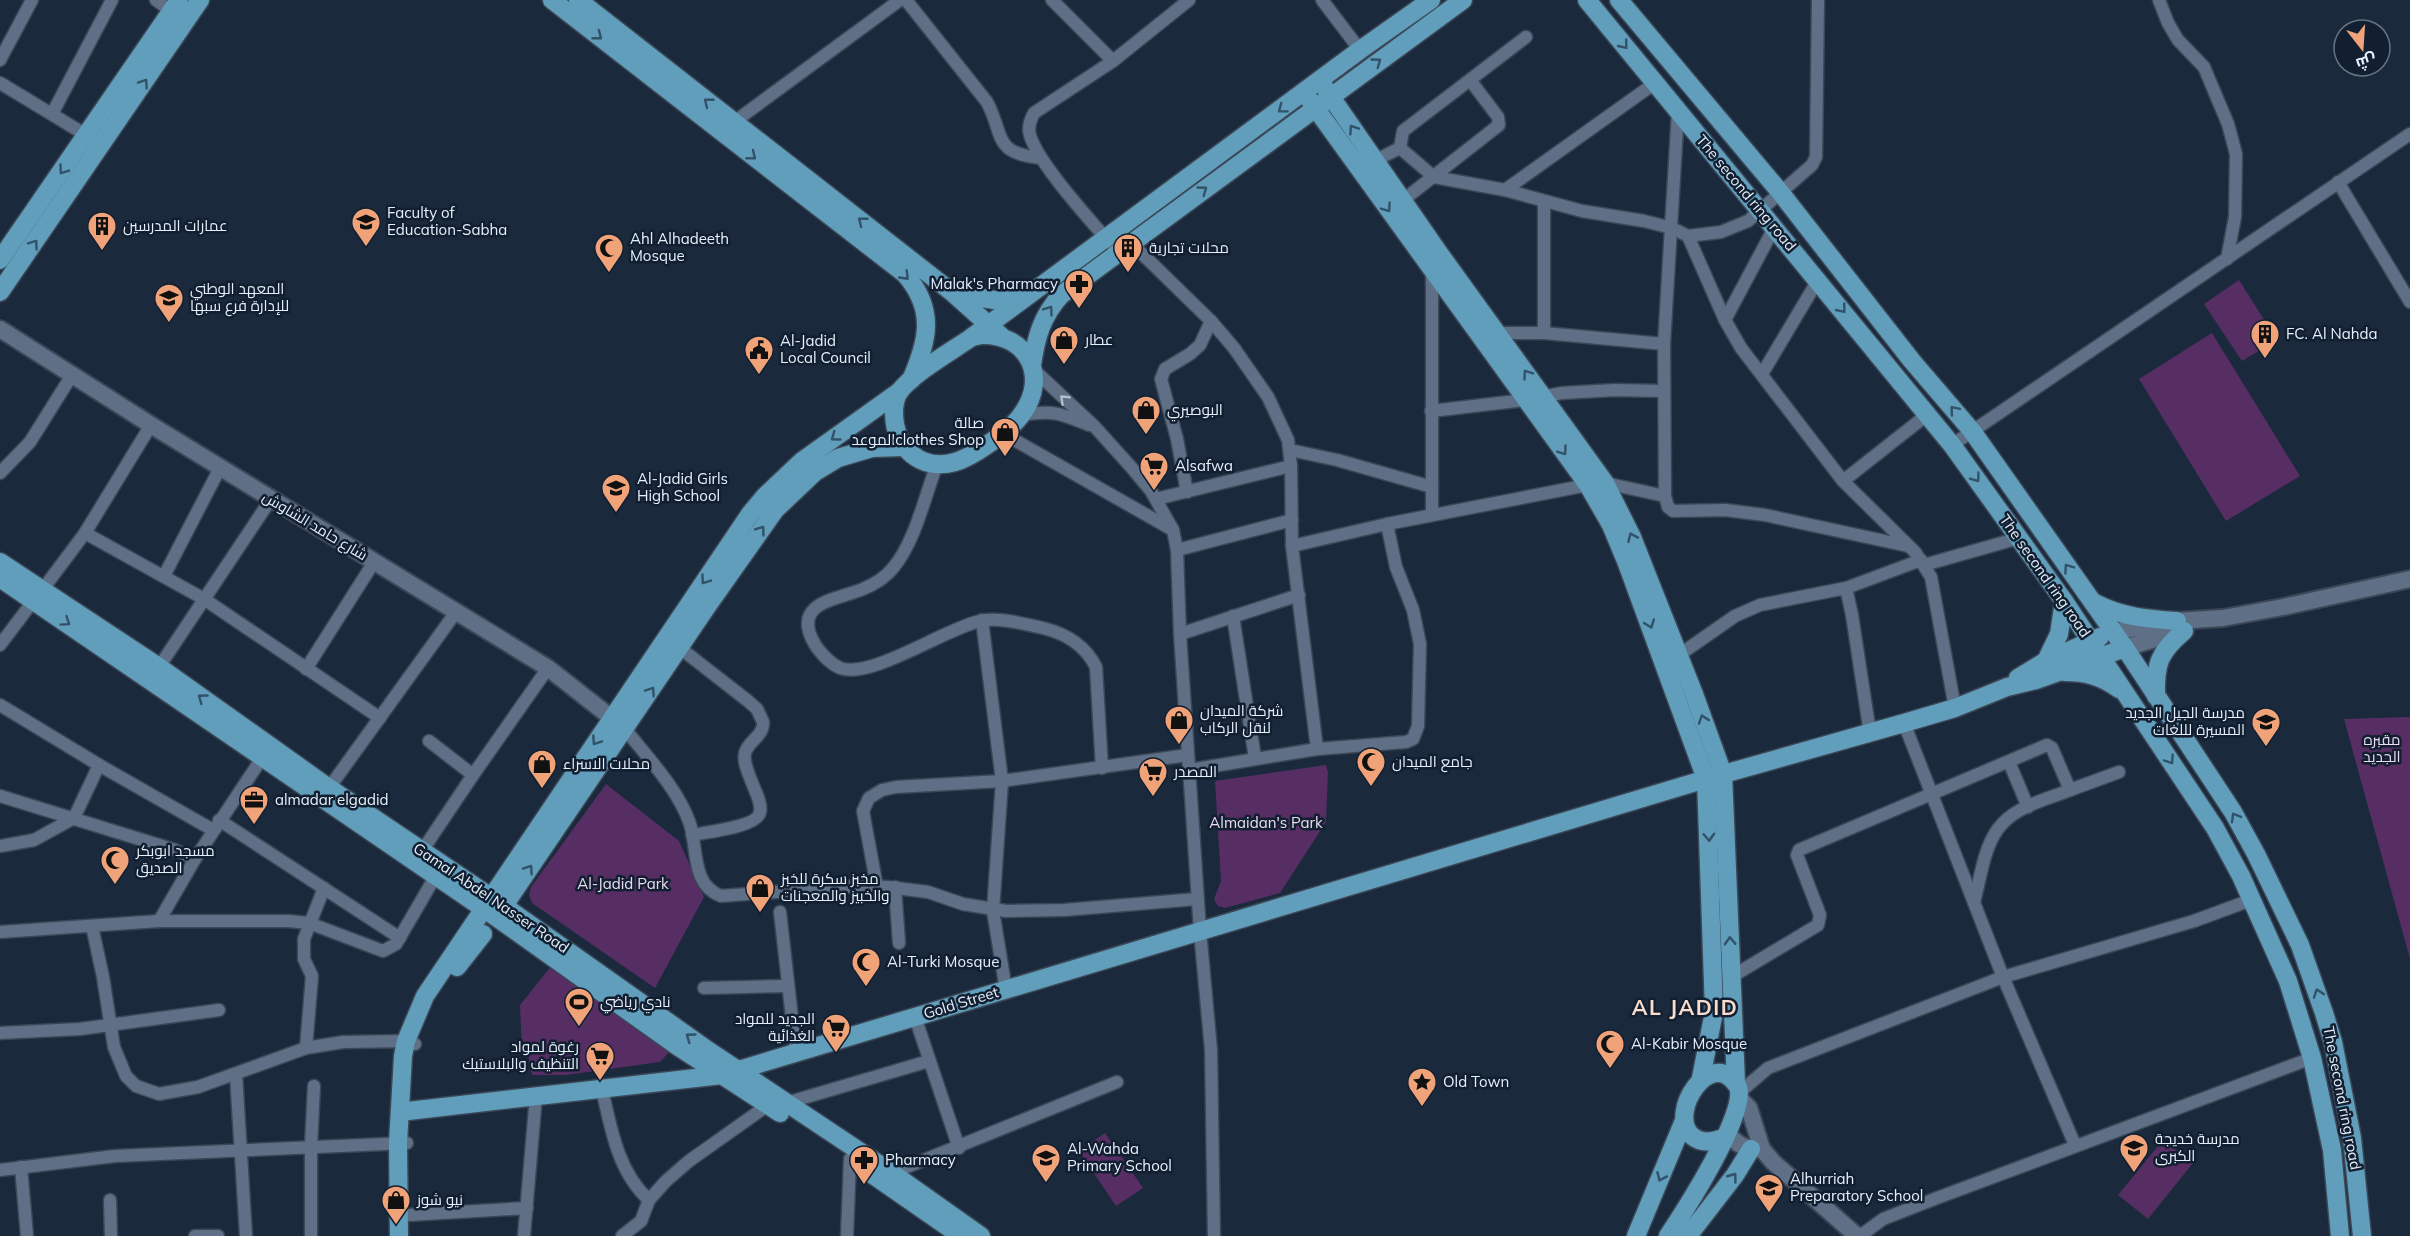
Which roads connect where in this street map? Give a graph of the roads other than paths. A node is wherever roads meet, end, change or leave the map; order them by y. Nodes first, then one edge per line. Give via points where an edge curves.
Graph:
1 (32, 0) edge
2 (112, 0) edge
3 (156, 0) edge
4 (200, 0) edge
5 (552, 0) edge
6 (578, 0) edge
7 (900, 0) edge
8 (906, 0) edge
9 (1052, 0) edge
10 (1188, 0) edge
11 (1322, 0) edge
12 (1431, 0) edge
13 (1463, 0) edge
14 (1587, 0) edge
15 (1619, 0) edge
16 (1818, 0) edge
17 (2159, 0) edge
18 (179, 11) edge
19 (1526, 37) dead end
20 (1360, 50) junction
21 (0, 60) edge
22 (1113, 61) junction
23 (1470, 80) junction
24 (1320, 81) junction
25 (0, 83) edge
26 (1655, 83) junction
27 (1304, 92) junction
28 (1331, 96) junction
29 (1316, 107) junction
30 (1678, 111) junction
31 (52, 114) junction
32 (734, 122) junction
33 (2410, 134) edge
34 (87, 135) junction
35 (103, 144) junction
36 (1400, 148) junction
37 (1041, 158) junction
38 (1374, 161) junction
39 (1434, 177) junction
40 (2338, 182) junction
41 (1505, 190) junction
42 (1780, 192) junction
43 (1402, 201) junction
44 (1544, 202) junction
45 (1760, 211) junction
46 (1672, 228) junction
47 (1774, 228) junction
48 (1688, 236) junction
49 (1106, 239) junction
50 (1125, 248) junction
51 (2227, 259) junction
52 (0, 260) edge
53 (1432, 271) junction
54 (1818, 279) junction
55 (0, 292) edge
56 (953, 293) junction
57 (1024, 299) junction
58 (2410, 302) edge
59 (1725, 320) junction
60 (1210, 321) junction
61 (0, 329) edge
62 (995, 330) junction
63 (1498, 333) junction
64 (1544, 333) junction
65 (1664, 344) junction
66 (1033, 367) junction
67 (1762, 374) junction
68 (72, 375) junction
69 (905, 386) junction
70 (1664, 392) junction
71 (1534, 398) junction
72 (1431, 411) junction
73 (1928, 414) junction
74 (1021, 415) junction
75 (151, 425) junction
76 (1095, 428) junction
77 (1972, 431) junction
78 (1002, 433) junction
79 (1952, 445) junction
80 (903, 447) junction
81 (1290, 450) junction
82 (937, 464) junction
83 (1291, 466) junction
84 (220, 468) junction
85 (0, 473) edge
86 (1843, 481) junction
87 (1597, 484) junction
88 (1432, 487) junction
89 (1187, 492) junction
90 (1665, 496) junction
91 (271, 499) junction
92 (1156, 499) junction
93 (1432, 515) junction
94 (1292, 520) junction
95 (1387, 524) junction
96 (1173, 530) junction
97 (85, 533) junction
98 (2019, 538) junction
99 (1292, 546) junction
100 (1909, 547) junction
101 (1177, 550) junction
102 (0, 562) edge
103 (374, 562) junction
104 (1922, 563) junction
105 (164, 576) junction
106 (0, 578) edge
107 (2410, 579) edge
108 (1846, 588) junction
109 (39, 595) junction
110 (1299, 595) junction
111 (204, 599) junction
112 (2064, 601) junction
113 (2092, 602) junction
114 (456, 612) junction
115 (1233, 616) junction
116 (982, 620) junction
117 (2181, 626) junction
118 (2113, 632) junction
119 (1180, 634) junction
120 (0, 645) edge
121 (680, 648) junction
122 (2095, 648) junction
123 (2125, 648) junction
124 (1679, 656) junction
125 (159, 667) junction
126 (2050, 667) junction
127 (548, 668) junction
128 (306, 669) junction
129 (2122, 690) junction
130 (2156, 698) junction
131 (0, 705) edge
132 (1955, 708) junction
133 (380, 717) junction
134 (618, 723) junction
135 (1904, 723) junction
136 (1870, 733) junction
137 (429, 741) dead end
138 (1317, 749) junction
139 (266, 752) junction
140 (1188, 755) junction
141 (1255, 758) junction
142 (2009, 762) junction
143 (99, 765) junction
144 (1102, 768) junction
145 (1189, 770) junction
146 (2119, 772) dead end
147 (473, 775) junction
148 (1714, 776) junction
149 (1002, 782) junction
150 (329, 788) junction
151 (2070, 790) junction
152 (1931, 793) junction
153 (0, 796) edge
154 (2028, 807) junction
155 (74, 818) junction
156 (216, 825) junction
157 (692, 835) junction
158 (0, 846) edge
159 (422, 851) junction
160 (195, 859) junction
161 (435, 877) junction
162 (877, 886) junction
163 (895, 887) junction
164 (324, 888) junction
165 (1197, 899) junction
166 (2251, 900) junction
167 (1974, 902) junction
168 (493, 907) junction
169 (993, 911) junction
170 (780, 912) dead end
171 (159, 921) junction
172 (309, 923) junction
173 (92, 926) junction
174 (0, 932) edge
175 (1200, 932) junction
176 (483, 934) joint
177 (400, 938) junction
178 (899, 943) dead end
179 (1731, 977) junction
180 (2003, 977) junction
181 (788, 986) junction
182 (704, 988) dead end
183 (1006, 990) junction
184 (219, 1011) dead end
185 (915, 1017) junction
186 (110, 1026) junction
187 (0, 1033) edge
188 (410, 1042) junction
189 (677, 1046) junction
190 (306, 1048) junction
191 (796, 1053) junction
192 (2312, 1058) junction
193 (929, 1061) junction
194 (730, 1072) junction
195 (236, 1074) junction
196 (1701, 1078) junction
197 (668, 1081) junction
198 (1117, 1082) dead end
199 (314, 1086) dead end
200 (602, 1089) junction
201 (1738, 1091) junction
202 (536, 1096) junction
203 (777, 1104) junction
204 (408, 1111) junction
205 (1683, 1123) junction
206 (1725, 1136) junction
207 (403, 1143) junction
208 (2075, 1145) junction
209 (311, 1146) junction
210 (959, 1148) junction
211 (240, 1149) junction
212 (1757, 1149) junction
213 (850, 1159) junction
214 (21, 1167) junction
215 (0, 1170) edge
216 (892, 1173) junction
217 (110, 1200) dead end
218 (649, 1200) junction
219 (527, 1208) junction
220 (409, 1215) junction
221 (27, 1236) edge
222 (111, 1236) edge
223 (195, 1236) edge
224 (218, 1236) edge
225 (246, 1236) edge
226 (311, 1236) edge
227 (399, 1236) edge
228 (408, 1236) edge
229 (524, 1236) edge
230 (622, 1236) edge
231 (847, 1236) edge
232 (961, 1236) edge
233 (981, 1236) edge
234 (1214, 1236) edge
235 (1635, 1236) edge
236 (1668, 1236) edge
237 (1688, 1236) edge
238 (1858, 1236) edge
239 (2340, 1236) edge
240 (2362, 1236) edge

1 - 21 street
2 - 31 street
3 - 18 street
4 - 18 main road
5 -> 69 main road via 905,274 922,305 927,338
32 -> 6 main road
7 - 32 street
8 - 37 street via 987,102 1003,144 1020,155
9 - 22 street
10 - 22 street
11 - 20 street
12 - 20 main road
28 -> 13 main road
14 -> 26 main road, The second ring road
15 - 42 main road, The second ring road
16 - 42 street via 1816,157
17 - 51 street via 2178,40 2204,67 2236,154 2235,217
18 - 34 main road
35 -> 18 main road
19 - 23 street
20 - 24 main road
22 - 37 street via 1034,113 1029,130
23 - 36 street via 1403,131
23 - 39 street via 1498,117 1499,125
24 - 27 main road
24 - 28 main road
25 - 31 street
26 - 30 main road, The second ring road
26 - 41 street
27 - 29 main road
27 -> 49 main road
28 - 29 main road
38 -> 28 main road
50 -> 29 main road
29 -> 53 main road
30 - 45 main road, The second ring road
30 - 46 street
31 - 34 street
56 -> 32 main road
33 - 40 street
34 - 35 street
34 -> 52 main road
55 -> 35 main road
36 - 38 street
36 - 39 street
37 - 49 street
38 - 43 main road
39 - 41 street
39 - 43 street
40 - 51 street
40 - 58 street
41 - 44 street
42 - 45 street
77 -> 42 main road, The second ring road
43 - 63 main road
44 - 46 street
44 - 64 street
45 - 47 main road, The second ring road
45 - 48 street via 1736,227
46 - 48 street
46 - 65 street
47 - 54 main road, The second ring road
47 - 59 street
48 - 59 street
49 - 50 street
49 - 57 main road
50 - 60 street
66 -> 50 main road via 1048,308
51 - 77 street
53 - 71 main road
53 - 72 street
54 - 67 street
54 -> 73 main road, The second ring road
56 - 57 main road via 1000,302
56 - 62 main road
57 - 62 main road
59 - 67 street
60 - 81 street via 1269,397
60 - 89 street via 1200,345 1165,369 1161,379
61 - 68 street, شارع حامد الشاوش
62 - 66 main road via 1017,344
62 - 69 main road via 972,337
63 - 64 street
71 -> 63 main road
64 - 65 street
65 - 70 street
66 - 74 main road via 1032,390
76 -> 66 street
67 - 86 street
68 - 75 street, شارع حامد الشاوش
68 - 85 street via 30,442
69 - 80 main road via 894,408
69 -> 134 main road via 817,450 765,496
70 - 71 street via 1615,390
70 - 90 street
71 - 72 street
71 - 87 main road
72 - 88 street
73 - 79 main road, The second ring road
73 - 86 street
74 - 76 street via 1060,413
74 - 78 main road
75 - 84 street, شارع حامد الشاوش
75 - 97 street
76 - 92 street
77 - 79 street
113 -> 77 main road, The second ring road
78 - 82 main road via 959,461
78 - 96 street
79 -> 98 main road, The second ring road
80 - 82 main road via 921,460
121 -> 80 main road via 762,528 794,491 838,458 872,448
81 - 83 street
81 - 88 street
82 - 116 street via 894,567 881,580 819,604 810,614 810,632 832,663 847,670 890,659 948,631
83 - 89 street
83 - 94 street
84 - 91 street, شارع حامد الشاوش
84 - 105 street
86 - 100 street
87 - 90 street
87 - 93 street
124 -> 87 main road via 1632,537
87 -> 148 main road
88 - 93 street
89 - 92 street
90 - 100 street via 1673,511 1725,510 1765,515
91 - 103 street, شارع حامد الشاوش
91 - 111 street
92 - 96 street
93 - 95 street
94 - 99 street
94 - 101 street
95 - 99 street
95 - 138 street via 1420,644 1416,734 1406,742
96 - 101 street
97 - 105 street
97 - 109 street
98 - 104 street
98 - 112 main road, The second ring road
99 - 110 street
100 - 104 street
101 - 119 street
102 - 109 main road, Gamal Abdel Nasser Road
103 - 114 street, شارع حامد الشاوش
103 - 128 street
104 - 108 street
104 - 132 street via 1931,578
105 - 111 street
106 - 109 main road, Gamal Abdel Nasser Road
107 - 117 street
108 - 124 street via 1760,605 1735,616
108 - 136 street
109 - 120 street
109 - 125 main road, Gamal Abdel Nasser Road
109 -> 139 main road, Gamal Abdel Nasser Road
110 - 115 street
110 - 138 street
111 - 125 street
111 - 128 street
112 - 122 main road, The second ring road
112 - 126 main road
113 - 117 main road via 2115,613
113 - 118 main road, The second ring road
114 - 127 street, شارع حامد الشاوش
114 - 133 street
115 - 119 street
115 - 141 street
116 - 144 street via 1051,630 1089,652 1098,683
116 - 149 street
117 - 118 street
117 - 123 street
117 - 130 main road via 2160,658 2155,673
118 - 122 main road
118 - 123 main road, The second ring road
119 - 140 street
134 -> 121 main road
121 - 157 street via 748,700 764,722 745,753 760,804 758,818
122 - 123 main road
122 - 126 main road, Gold Street
122 - 129 main road, The second ring road
123 - 130 main road, The second ring road
148 -> 124 main road
139 -> 125 main road, Gamal Abdel Nasser Road
126 - 129 main road via 2090,673
126 - 132 main road, Gold Street via 2029,670 2007,687
127 - 134 street, شارع حامد الشاوش
127 - 147 street
128 - 133 street
129 -> 166 main road, The second ring road via 2215,828
240 -> 130 main road, The second ring road via 2352,1138 2333,1042 2300,945 2232,812
131 - 143 street
132 - 135 main road, Gold Street
133 - 150 street
134 - 157 street via 674,794
134 - 168 main road
135 - 136 main road, Gold Street
135 - 152 street
136 - 148 main road, Gold Street
137 - 147 street
138 - 141 street
139 - 150 main road, Gamal Abdel Nasser Road
139 - 156 street
139 - 161 main road, Gamal Abdel Nasser Road
140 - 144 street
140 - 145 street
141 - 145 street
142 - 151 street via 2047,745 2052,748
142 - 152 street
142 - 154 street
143 - 155 street
143 - 156 street
144 - 149 street
145 - 165 street
146 - 151 street
147 - 159 street
148 - 175 main road, Gold Street
179 -> 148 main road
148 -> 196 main road via 1714,1012
149 - 162 street via 896,787 869,798 863,811
149 - 169 street
150 - 159 main road, Gamal Abdel Nasser Road
151 - 154 street
152 - 167 street
152 - 179 street via 1799,850 1797,855 1820,915 1818,925
153 - 155 street
154 - 167 street via 2012,815 1990,843
155 - 158 street via 34,840
155 - 160 street
156 - 160 street
156 - 164 street
157 - 162 street via 701,879 721,896
159 - 168 main road, Gamal Abdel Nasser Road
160 - 171 street
161 - 168 main road, Gamal Abdel Nasser Road
161 - 177 street
162 - 163 street
163 - 169 street
163 - 178 street
164 - 172 street
164 - 177 street
165 - 169 street via 1064,910
165 - 175 street
166 - 180 street via 2194,921
166 - 192 main road, The second ring road via 2288,981
167 - 180 street
168 - 176 street
168 - 188 main road via 425,996
168 - 189 main road, Gamal Abdel Nasser Road
194 -> 168 main road, Gamal Abdel Nasser Road via 709,1051
169 - 183 street
170 - 181 street
171 - 172 street
171 - 173 street
172 - 177 street via 383,951
172 - 190 street via 303,954 312,976
173 - 174 street
173 - 186 street
175 - 183 main road, Gold Street
175 - 234 street via 1210,1050
176 - 188 main road via 442,989
179 - 201 main road
180 - 201 street via 1776,1065
180 - 208 street
181 - 182 street
181 - 191 street
183 - 185 main road, Gold Street
184 - 186 street
185 - 191 main road, Gold Street
185 - 193 street
186 - 187 street
186 - 195 street via 126,1076 149,1092 159,1094 198,1087
188 - 190 street via 343,1042
188 - 204 main road
188 - 207 main road
189 - 194 main road, Gamal Abdel Nasser Road
189 - 197 main road via 678,1065
190 - 195 street
191 - 194 main road, Gold Street
192 - 208 street
192 - 239 main road, The second ring road via 2332,1150
193 - 203 street
193 - 210 street
194 - 197 main road, Gold Street
194 - 203 main road, Gamal Abdel Nasser Road
195 - 211 street
196 - 201 main road via 1709,1074 1728,1077
196 - 205 main road
197 - 200 main road, Gold Street
198 - 210 street
199 - 209 street
200 - 202 main road, Gold Street
200 - 218 street via 624,1167 631,1182
201 - 206 main road
201 - 212 street via 1749,1108
202 - 204 main road, Gold Street
202 - 219 street
203 - 213 main road, Gamal Abdel Nasser Road
203 - 216 main road, Gamal Abdel Nasser Road
203 - 218 street via 689,1161
204 - 207 main road
205 - 206 main road via 1688,1132 1704,1142
205 -> 235 main road
206 - 212 street via 1736,1144
206 - 236 main road via 1697,1192
207 - 209 street
207 - 220 main road
207 - 227 main road
208 - 238 street via 1883,1219
209 - 211 street
209 - 226 street
210 - 216 street
211 - 214 street via 115,1156
211 - 225 street
237 -> 212 main road
212 - 238 street
213 - 231 street
213 - 232 main road, Gamal Abdel Nasser Road
214 - 215 street
214 - 221 street
216 - 233 main road, Gamal Abdel Nasser Road
217 - 222 street
218 - 230 street via 641,1221
219 - 220 street
219 - 229 street
220 - 228 main road
223 - 224 street

